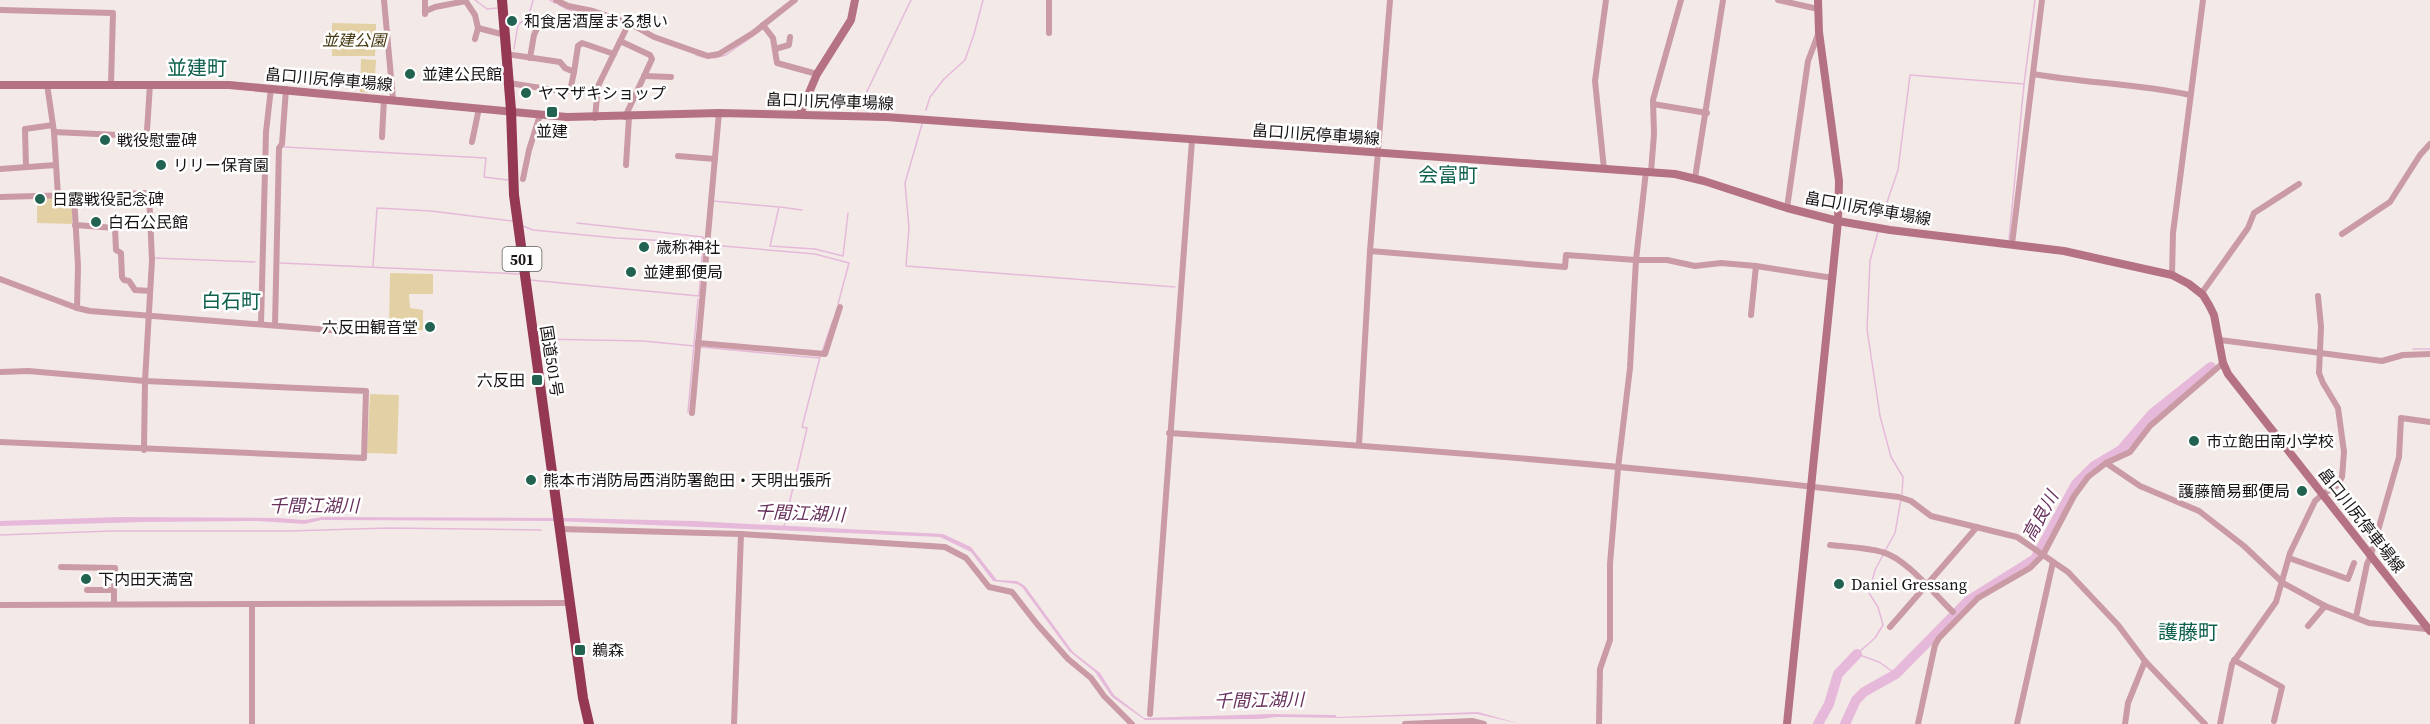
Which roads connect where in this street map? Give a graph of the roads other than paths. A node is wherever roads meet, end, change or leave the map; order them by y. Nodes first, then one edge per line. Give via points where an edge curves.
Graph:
1 (384, 0) edge
2 (425, 0) edge
3 (503, 0) edge
4 (556, 0) edge
5 (795, 0) edge
6 (855, 0) edge
7 (1049, 0) edge
8 (1390, 0) edge
9 (1606, 0) edge
10 (1681, 0) edge
11 (1723, 0) edge
12 (1778, 0) edge
13 (2042, 0) edge
14 (2203, 0) edge
15 (466, 1) edge
16 (1818, 4) edge
17 (0, 10) edge
18 (555, 24) dead end
19 (628, 25) junction
20 (763, 25) junction
21 (478, 28) junction
22 (1819, 32) junction
23 (1049, 33) dead end
24 (505, 35) junction
25 (790, 37) dead end
26 (475, 39) dead end
27 (620, 41) junction
28 (775, 49) junction
29 (506, 54) junction
30 (614, 54) junction
31 (530, 58) junction
32 (574, 72) junction
33 (817, 74) junction
34 (2033, 74) junction
35 (644, 76) junction
36 (671, 77) dead end
37 (509, 83) junction
38 (47, 84) junction
39 (111, 84) junction
40 (150, 84) junction
41 (0, 85) edge
42 (271, 88) junction
43 (286, 89) junction
44 (570, 91) junction
45 (597, 91) junction
46 (2190, 95) junction
47 (388, 99) junction
48 (1653, 104) junction
49 (479, 108) junction
50 (511, 110) junction
51 (719, 113) junction
52 (1707, 113) junction
53 (800, 114) junction
54 (540, 115) junction
55 (627, 117) junction
56 (595, 118) junction
57 (54, 128) junction
58 (147, 131) dead end
59 (161, 137) dead end
60 (382, 137) dead end
61 (1191, 140) junction
62 (472, 142) dead end
63 (2430, 144) edge
64 (1378, 154) junction
65 (678, 156) dead end
66 (715, 159) junction
67 (56, 165) junction
68 (626, 165) dead end
69 (26, 166) junction
70 (0, 169) edge
71 (1604, 169) junction
72 (1648, 171) junction
73 (1695, 178) junction
74 (523, 179) dead end
75 (2299, 184) dead end
76 (0, 190) edge
77 (58, 196) junction
78 (74, 196) junction
79 (0, 197) edge
80 (1787, 208) junction
81 (1838, 221) junction
82 (75, 225) junction
83 (2342, 234) dead end
84 (2012, 244) junction
85 (1370, 251) junction
86 (1636, 260) junction
87 (1756, 266) junction
88 (2172, 275) junction
89 (0, 279) edge
90 (1833, 279) junction
91 (150, 291) junction
92 (2201, 294) junction
93 (2318, 296) dead end
94 (840, 307) dead end
95 (77, 308) junction
96 (148, 315) junction
97 (1751, 315) dead end
98 (261, 324) junction
99 (275, 325) junction
100 (368, 333) dead end
101 (2220, 339) junction
102 (698, 343) junction
103 (2320, 352) junction
104 (2430, 354) edge
105 (2223, 363) junction
106 (0, 372) edge
107 (145, 381) junction
108 (692, 413) dead end
109 (2430, 422) edge
110 (1169, 433) junction
111 (0, 442) edge
112 (1359, 445) junction
113 (144, 450) junction
114 (2106, 463) junction
115 (1618, 468) junction
116 (1812, 486) junction
117 (2323, 494) junction
118 (560, 523) junction
119 (1977, 527) junction
120 (741, 534) junction
121 (1830, 545) dead end
122 (2043, 555) junction
123 (2371, 555) junction
124 (2289, 558) junction
125 (2053, 562) junction
126 (2354, 563) dead end
127 (61, 567) dead end
128 (2283, 583) junction
129 (1927, 586) junction
130 (87, 590) dead end
131 (114, 590) junction
132 (571, 603) junction
133 (114, 604) junction
134 (252, 604) junction
135 (0, 605) edge
136 (2325, 606) junction
137 (1953, 612) dead end
138 (2356, 617) junction
139 (2308, 626) dead end
140 (1890, 627) dead end
141 (2428, 630) edge
142 (2234, 660) junction
143 (2145, 661) junction
144 (1150, 714) dead end
145 (2274, 722) dead end
146 (252, 724) edge
147 (590, 724) edge
148 (734, 724) edge
149 (1132, 724) edge
150 (1405, 724) edge
151 (1484, 724) edge
152 (1599, 724) edge
153 (1787, 724) edge
154 (1918, 724) edge
155 (2017, 724) edge
156 (2125, 724) edge
157 (2205, 724) edge
158 (2220, 724) edge

1 - 47 street
2 - 15 street via 426,13 435,7
3 - 24 highway, 国道501号 / 501
4 - 19 street
5 - 20 street
6 - 33 main road via 847,28
7 - 23 street
8 - 64 street
9 - 71 street via 1595,81
10 - 48 street
11 - 52 street
12 - 16 street
13 - 34 street
14 - 46 street
15 - 21 street
16 - 22 main road
17 - 39 street via 113,14
18 - 31 street via 540,22
19 - 20 street via 708,56 719,54
19 - 27 street
20 - 28 street via 773,38
21 - 24 street
21 - 26 street
22 - 80 street via 1808,61
22 - 81 main road via 1839,181
24 - 29 highway, 国道501号 / 501
25 - 28 street via 789,45
27 - 30 street
27 - 35 street via 650,55 652,59
28 - 33 street via 777,63
29 - 31 street
29 - 37 highway, 国道501号 / 501
30 - 32 street via 582,43 578,46
30 - 45 street
31 - 32 street via 560,62
32 - 44 street
33 - 53 main road
34 - 46 street
34 - 84 street
35 - 36 street
35 - 55 street
37 - 44 street
37 - 50 highway, 国道501号 / 501
38 - 39 main road, 畠口川尻停車場線
38 - 41 main road, 畠口川尻停車場線
38 - 57 street
39 - 40 main road, 畠口川尻停車場線
40 - 42 main road, 畠口川尻停車場線
40 - 58 street
42 - 43 main road, 畠口川尻停車場線
42 - 98 street via 266,132
43 - 47 main road, 畠口川尻停車場線
43 - 99 street via 279,148
44 - 45 street
45 - 56 street
46 - 88 street via 2173,233
47 - 49 main road, 畠口川尻停車場線
47 - 60 street
48 - 52 street
48 - 72 street
49 - 50 main road, 畠口川尻停車場線
49 - 62 street
50 - 54 main road, 畠口川尻停車場線
50 - 118 highway, 国道501号 / 501 via 516,211
51 - 53 main road, 畠口川尻停車場線
51 - 55 main road, 畠口川尻停車場線
51 - 66 street
52 - 73 street
53 - 61 main road, 畠口川尻停車場線
54 - 56 main road, 畠口川尻停車場線
54 - 74 street
55 - 56 main road, 畠口川尻停車場線
55 - 68 street
57 - 59 street
57 - 67 street
57 - 69 street via 25,129
61 - 64 main road, 畠口川尻停車場線
61 - 110 street
63 - 83 street via 2390,202
64 - 71 main road, 畠口川尻停車場線
64 - 85 street
65 - 66 street
66 - 102 street
67 - 69 street
67 - 77 street
69 - 70 street
71 - 72 main road, 畠口川尻停車場線
72 - 73 main road, 畠口川尻停車場線
72 - 86 street
73 - 80 main road, 畠口川尻停車場線
75 - 92 street via 2254,213 2248,228
76 - 79 street
77 - 78 street
77 - 79 street
78 - 82 street
78 - 91 street via 149,193
80 - 81 main road, 畠口川尻停車場線
81 - 84 main road, 畠口川尻停車場線
81 - 90 main road
82 - 91 street via 115,228 122,277 135,290
82 - 95 street
84 - 88 main road, 畠口川尻停車場線 via 2064,251
85 - 86 street via 1565,267 1566,255
85 - 112 street
86 - 87 street via 1667,260 1695,266
86 - 115 street via 1633,335
87 - 90 street
87 - 97 street
88 - 92 main road, 畠口川尻停車場線
89 - 95 street
90 - 116 main road
91 - 96 street
92 - 101 main road, 畠口川尻停車場線 via 2214,315
93 - 103 street
94 - 102 street via 825,354
95 - 96 street
96 - 98 street
96 - 107 street
98 - 99 street
99 - 100 street
101 - 103 street
101 - 105 main road, 畠口川尻停車場線
102 - 108 street
103 - 104 street via 2382,361 2403,354
103 - 117 street via 2319,373 2338,408 2344,452 2338,485
105 - 114 street via 2150,426 2130,452
105 - 117 main road, 畠口川尻停車場線
106 - 107 street via 28,370
107 - 113 street
107 - 113 street via 366,391 364,458
109 - 123 street via 2401,418 2399,457
110 - 112 street
110 - 144 street
111 - 113 street
112 - 115 street
114 - 122 street via 2088,477 2074,496
114 - 128 street via 2140,486 2199,511
115 - 116 street
115 - 152 street via 1610,564 1610,640 1600,669
116 - 119 street via 1901,498 1930,516
116 - 153 main road
117 - 123 main road, 畠口川尻停車場線
117 - 124 street via 2315,501
118 - 120 street
118 - 132 highway, 国道501号 / 501
119 - 122 street via 2017,537
119 - 129 street
120 - 148 street
120 - 149 street via 945,547 966,558 989,587 1012,592 1068,659 1091,678
121 - 129 street via 1885,553
122 - 125 street
122 - 154 street via 2030,568 1978,598 1939,638
123 - 138 street
123 - 141 main road, 畠口川尻停車場線
124 - 126 street via 2348,579
124 - 128 street
125 - 143 street via 2089,593
125 - 155 street
127 - 131 street via 115,568
128 - 136 street
128 - 142 street via 2266,618
129 - 137 street
129 - 140 street
130 - 131 street
131 - 133 street
132 - 134 street
132 - 147 highway, 国道501号 / 501
133 - 134 street
133 - 135 street
134 - 146 street
136 - 138 street
136 - 139 street
138 - 141 street via 2390,627
142 - 145 street via 2282,687
142 - 158 street
143 - 156 street via 2130,697
143 - 157 street
150 - 151 street

